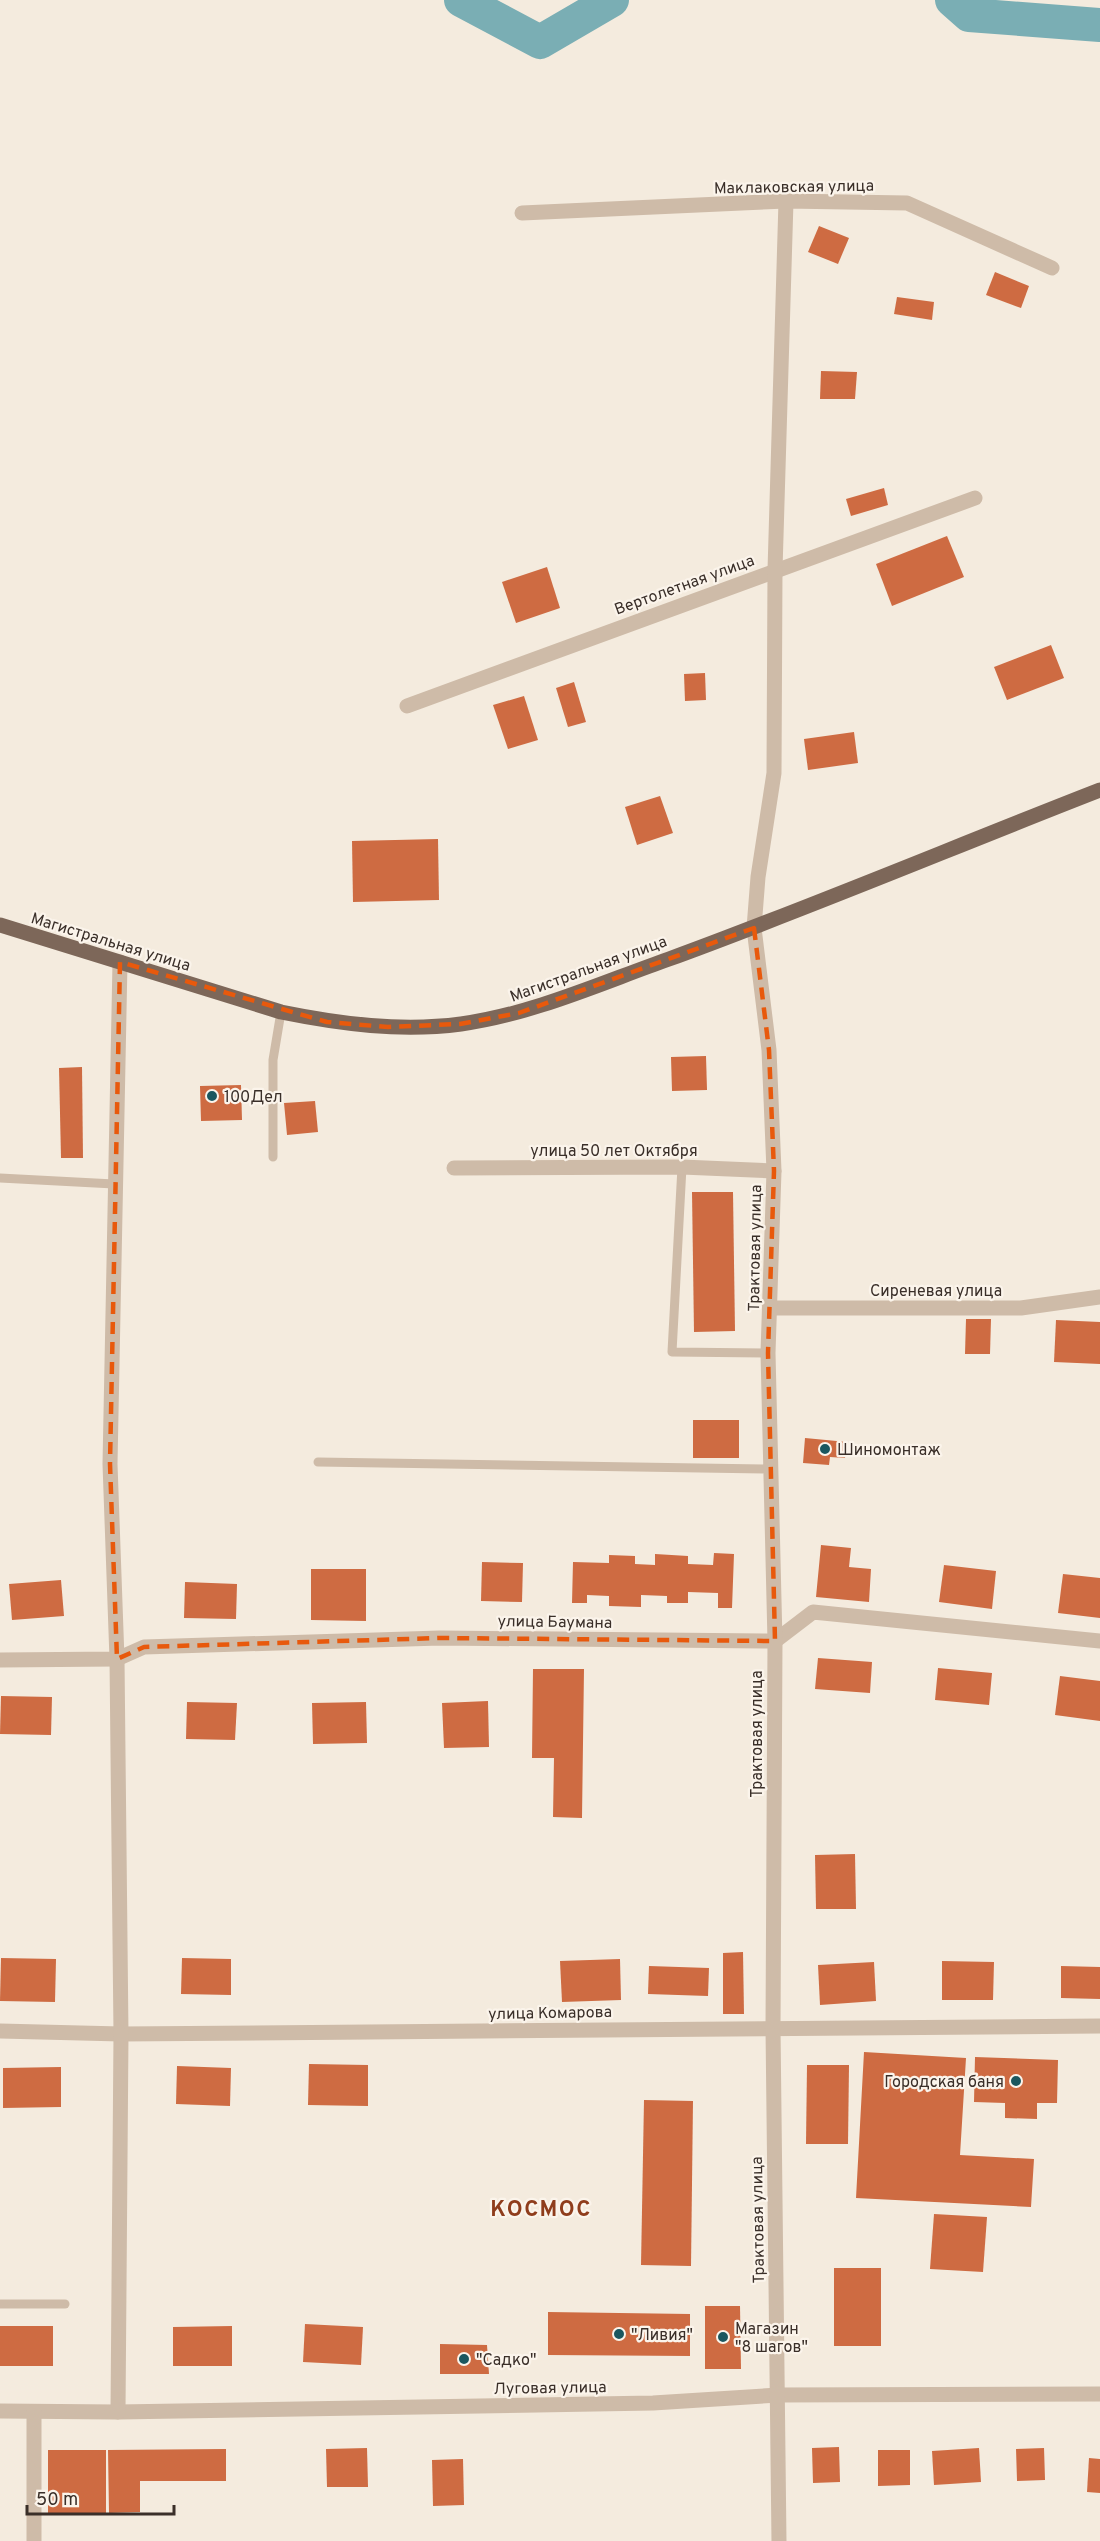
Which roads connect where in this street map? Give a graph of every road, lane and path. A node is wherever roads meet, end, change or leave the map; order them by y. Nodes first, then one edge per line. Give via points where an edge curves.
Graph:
1 (786, 201) junction
2 (522, 213) dead end
3 (1052, 268) dead end
4 (975, 498) dead end
5 (775, 570) junction
6 (407, 706) dead end
7 (1100, 790) edge
8 (0, 925) edge
9 (754, 928) junction
10 (120, 962) junction
11 (281, 1012) junction
12 (273, 1157) dead end
13 (682, 1167) junction
14 (454, 1168) dead end
15 (774, 1171) junction
16 (0, 1178) edge
17 (114, 1184) junction
18 (1100, 1297) edge
19 (771, 1308) junction
20 (768, 1353) junction
21 (318, 1462) dead end
22 (771, 1469) junction
23 (775, 1641) junction
24 (1100, 1641) edge
25 (117, 1659) junction
26 (0, 1660) edge
27 (1100, 2026) edge
28 (773, 2028) junction
29 (0, 2031) edge
30 (122, 2034) junction
31 (0, 2304) edge
32 (64, 2304) dead end
33 (1100, 2394) edge
34 (778, 2395) junction
35 (0, 2411) edge
36 (34, 2412) junction
37 (118, 2412) junction
38 (34, 2541) edge
39 (779, 2541) edge

1 - 2 street, Маклаковская улица
1 - 3 street, Маклаковская улица via 907,203
1 - 5 street, Трактовая улица
4 - 5 street, Вертолетная улица
5 - 6 street, Вертолетная улица
5 - 9 street, Трактовая улица via 774,773
7 - 9 main road, Магистральная улица
8 - 10 main road, Магистральная улица
9 - 11 main road, Магистральная улица via 519,1013 460,1024 388,1027 327,1022
9 - 15 street, Трактовая улица via 769,1050
10 - 11 main road, Магистральная улица
10 - 17 street
11 - 12 lane via 273,1060
13 - 14 street, улица 50 лет Октября
13 - 15 street, улица 50 лет Октября
13 - 20 lane via 672,1352
15 - 19 street, Трактовая улица
16 - 17 lane
17 - 25 street via 110,1464
18 - 19 street, Сиреневая улица via 1021,1308
19 - 20 street, Трактовая улица
20 - 22 street, Трактовая улица
21 - 22 lane
22 - 23 street, Трактовая улица
23 - 24 street via 813,1612
23 - 25 street, улица Баумана via 440,1638 144,1647
23 - 28 street, Трактовая улица
25 - 26 street, улица Баумана
25 - 30 street
27 - 28 street, улица Комарова
28 - 30 street, улица Комарова
28 - 34 street, Трактовая улица
29 - 30 street, улица Комарова
30 - 37 street
31 - 32 lane
33 - 34 street, Луговая улица
34 - 37 street, Луговая улица via 653,2403
34 - 39 street, Трактовая улица
35 - 36 street, Луговая улица
36 - 37 street, Луговая улица
36 - 38 street

